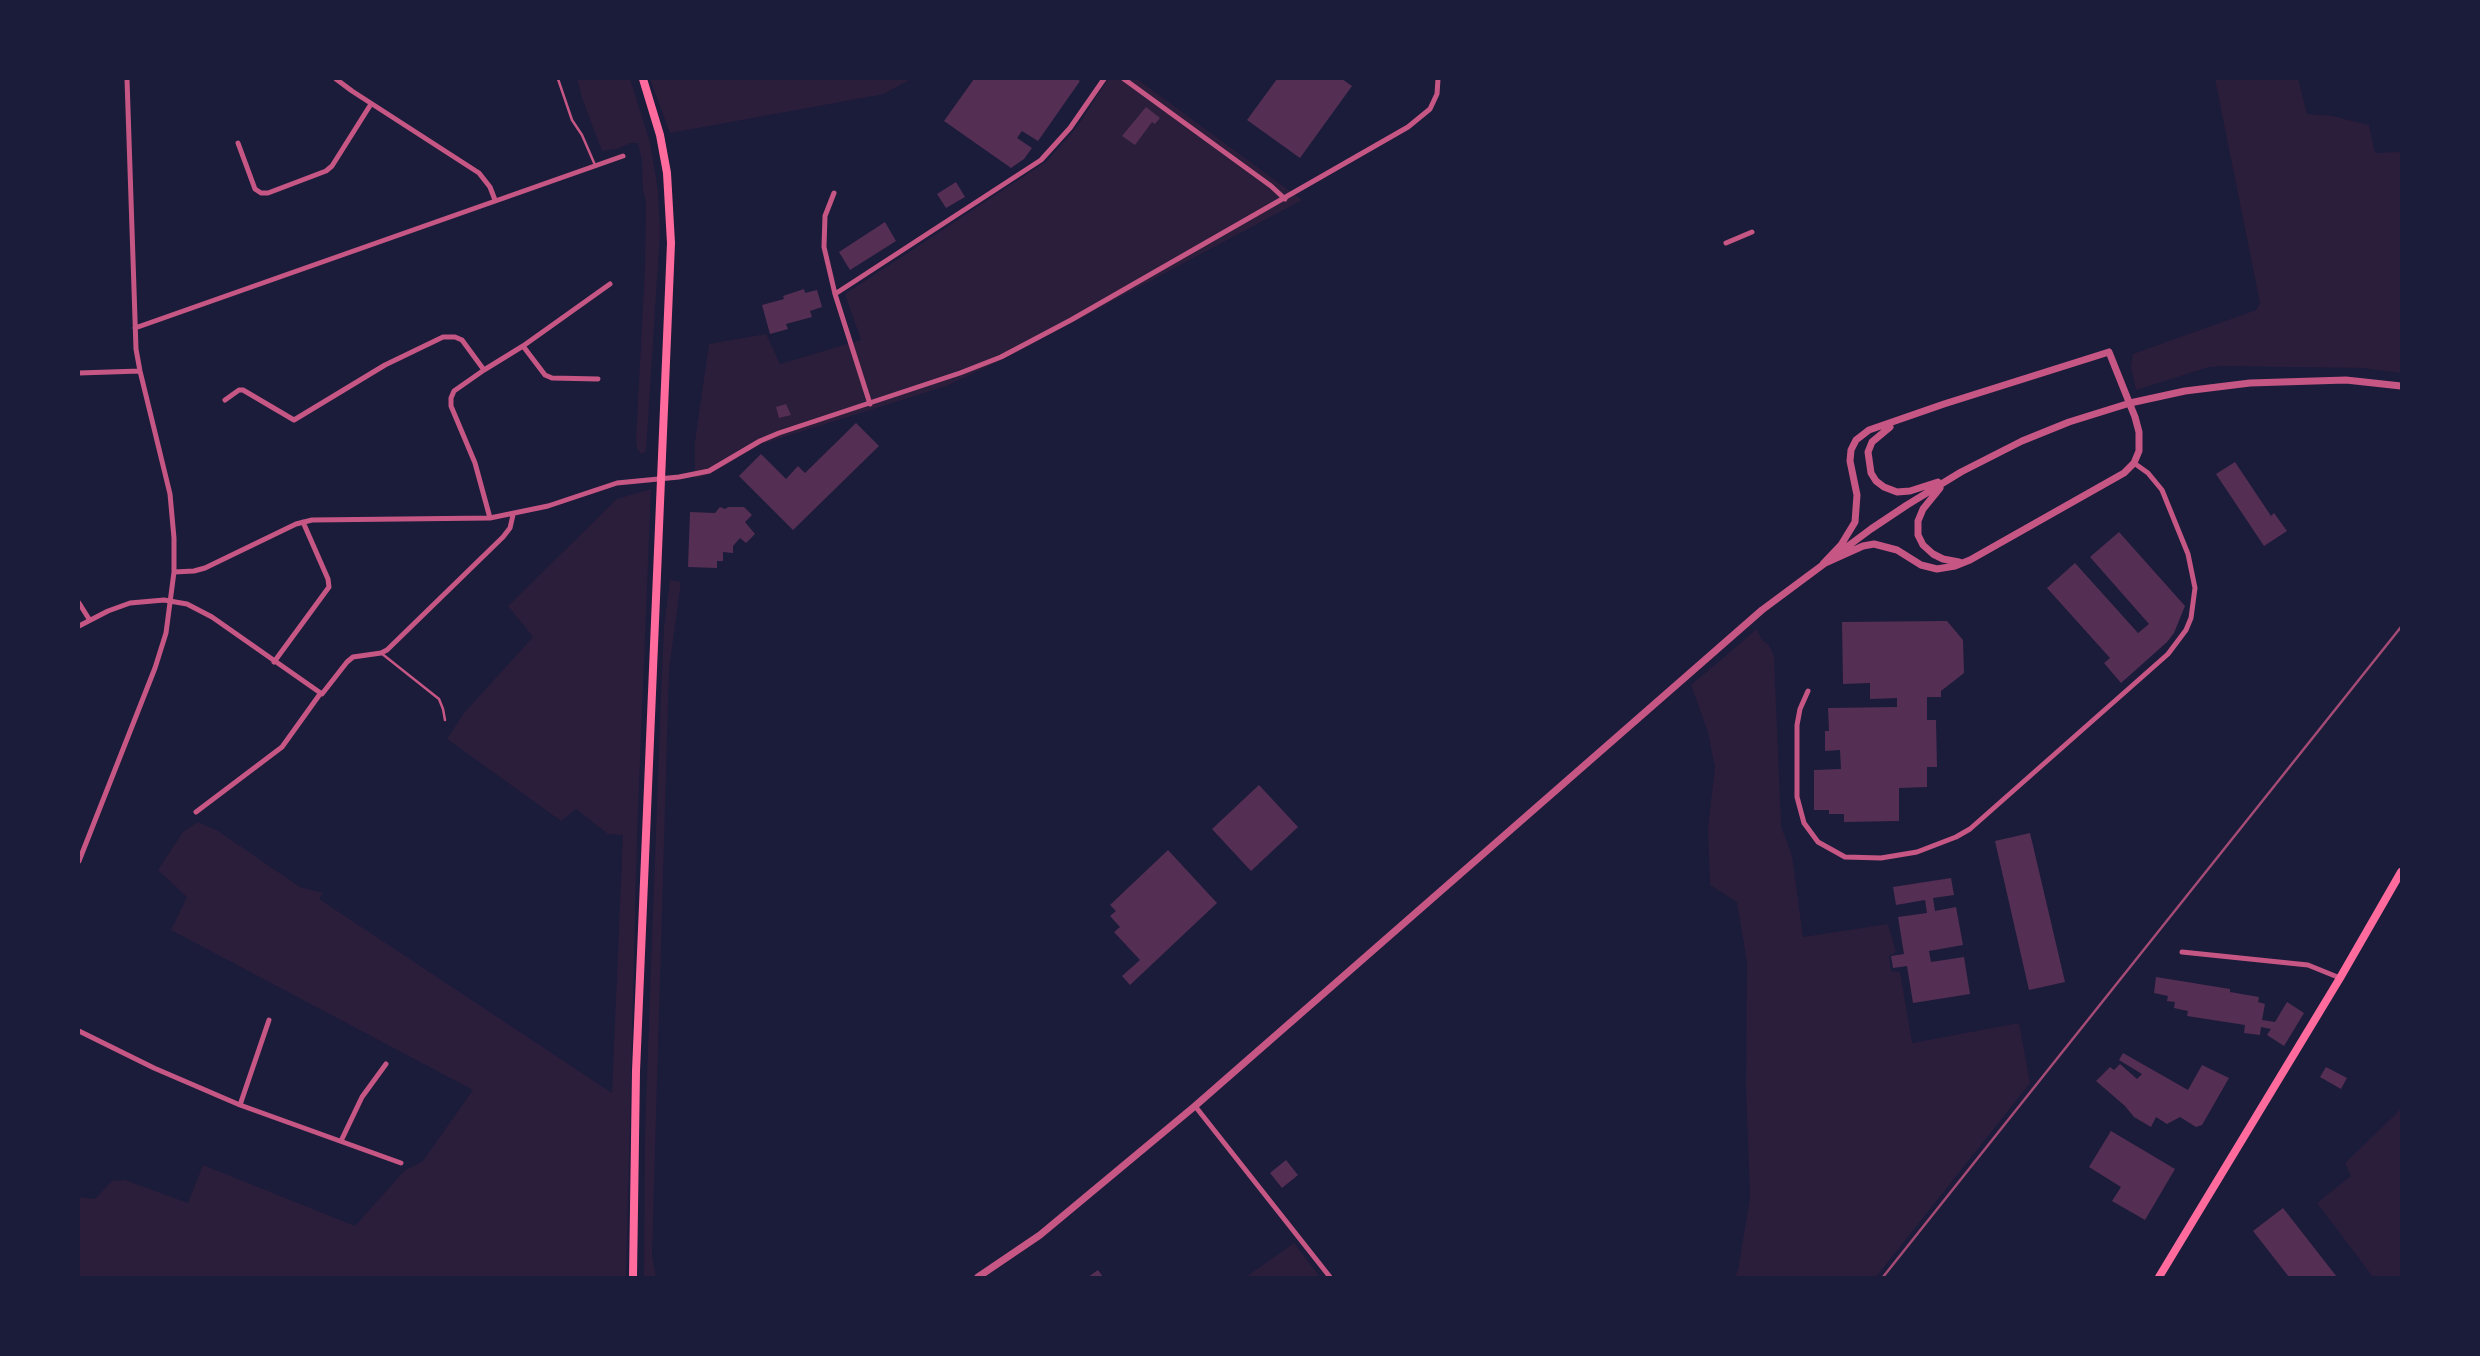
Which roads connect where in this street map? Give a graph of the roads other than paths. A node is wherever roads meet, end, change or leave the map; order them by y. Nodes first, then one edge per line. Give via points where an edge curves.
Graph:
1 (127, 79) edge
2 (336, 79) edge
3 (558, 79) edge
4 (643, 79) edge
5 (1104, 79) edge
6 (1124, 79) edge
7 (1438, 79) edge
8 (371, 104) junction
9 (238, 143) dead end
10 (623, 156) dead end
11 (595, 165) junction
12 (834, 193) dead end
13 (495, 200) junction
14 (1285, 200) junction
15 (1752, 232) dead end
16 (1726, 243) dead end
17 (610, 284) dead end
18 (835, 294) junction
19 (135, 328) junction
20 (523, 346) junction
21 (484, 370) junction
22 (139, 371) junction
23 (79, 373) edge
24 (598, 379) dead end
25 (2401, 386) edge
26 (225, 400) dead end
27 (870, 404) junction
28 (1899, 421) junction
29 (2134, 463) junction
30 (1961, 472) junction
31 (662, 478) junction
32 (513, 515) junction
33 (490, 518) junction
34 (303, 522) junction
35 (1970, 560) junction
36 (1823, 564) junction
37 (174, 572) junction
38 (172, 601) junction
39 (79, 603) edge
40 (89, 619) junction
41 (79, 626) edge
42 (381, 653) junction
43 (274, 662) junction
44 (1808, 691) dead end
45 (320, 694) junction
46 (444, 720) dead end
47 (196, 812) dead end
48 (79, 861) edge
49 (2401, 872) edge
50 (2182, 952) dead end
51 (2340, 978) junction
52 (269, 1020) dead end
53 (79, 1031) edge
54 (386, 1064) dead end
55 (240, 1105) junction
56 (1195, 1106) junction
57 (341, 1141) junction
58 (401, 1164) dead end
59 (2163, 1275) edge
60 (633, 1277) edge
61 (978, 1277) edge
62 (1331, 1277) edge

1 - 19 street
2 - 8 street
3 - 11 lane
4 - 31 main road via 660,135 670,207
5 - 18 street via 1041,160
6 - 14 street
7 - 14 street via 1434,102 1424,116
8 - 9 street via 332,166 268,193 255,189
8 - 13 street via 479,173
10 - 11 street
11 - 13 street
12 - 18 street via 823,232
13 - 19 street
14 - 27 street via 1018,348
15 - 16 street
17 - 20 street
18 - 27 street
19 - 22 street
20 - 21 street
20 - 24 street via 552,379
21 - 26 street via 462,340 443,337 385,365 295,420 243,390
21 - 33 street via 454,391 451,406 475,463
22 - 23 street
22 - 37 street via 170,494
25 - 30 street via 2302,380 2218,386 2154,397 2022,441
27 - 31 street via 779,433 709,471
28 - 29 street via 2109,352 2138,427
28 - 30 street via 1872,442 1868,452 1871,473 1884,488 1910,491
28 - 36 street via 1869,430 1856,440 1850,461 1857,495 1855,522
29 - 35 street
29 - 44 street via 2162,490 2188,554 2195,588 2186,630 2168,654 1970,829 1917,852 1881,858 1845,857 1818,842 1804,823 1797,797 1797,724
30 - 35 street via 1923,509 1918,535 1923,545 1942,559
30 - 36 street
31 - 32 street via 617,482
31 - 60 main road via 636,1071
32 - 33 street
32 - 42 street via 503,537
33 - 34 street
34 - 37 street via 205,568
34 - 43 street via 329,587
35 - 36 street via 1937,569 1874,544
36 - 56 street via 1714,650
37 - 38 street
38 - 40 street via 130,603
38 - 43 street via 197,608
38 - 48 street via 155,667
39 - 40 street
40 - 41 street
42 - 45 street via 353,657
42 - 46 lane via 439,699
43 - 45 street
45 - 47 street via 276,752
49 - 51 main road
50 - 51 street via 2308,965
51 - 59 main road
52 - 55 street
53 - 55 street
54 - 57 street via 362,1097
55 - 57 street
56 - 61 street via 1040,1236
56 - 62 street
57 - 58 street

